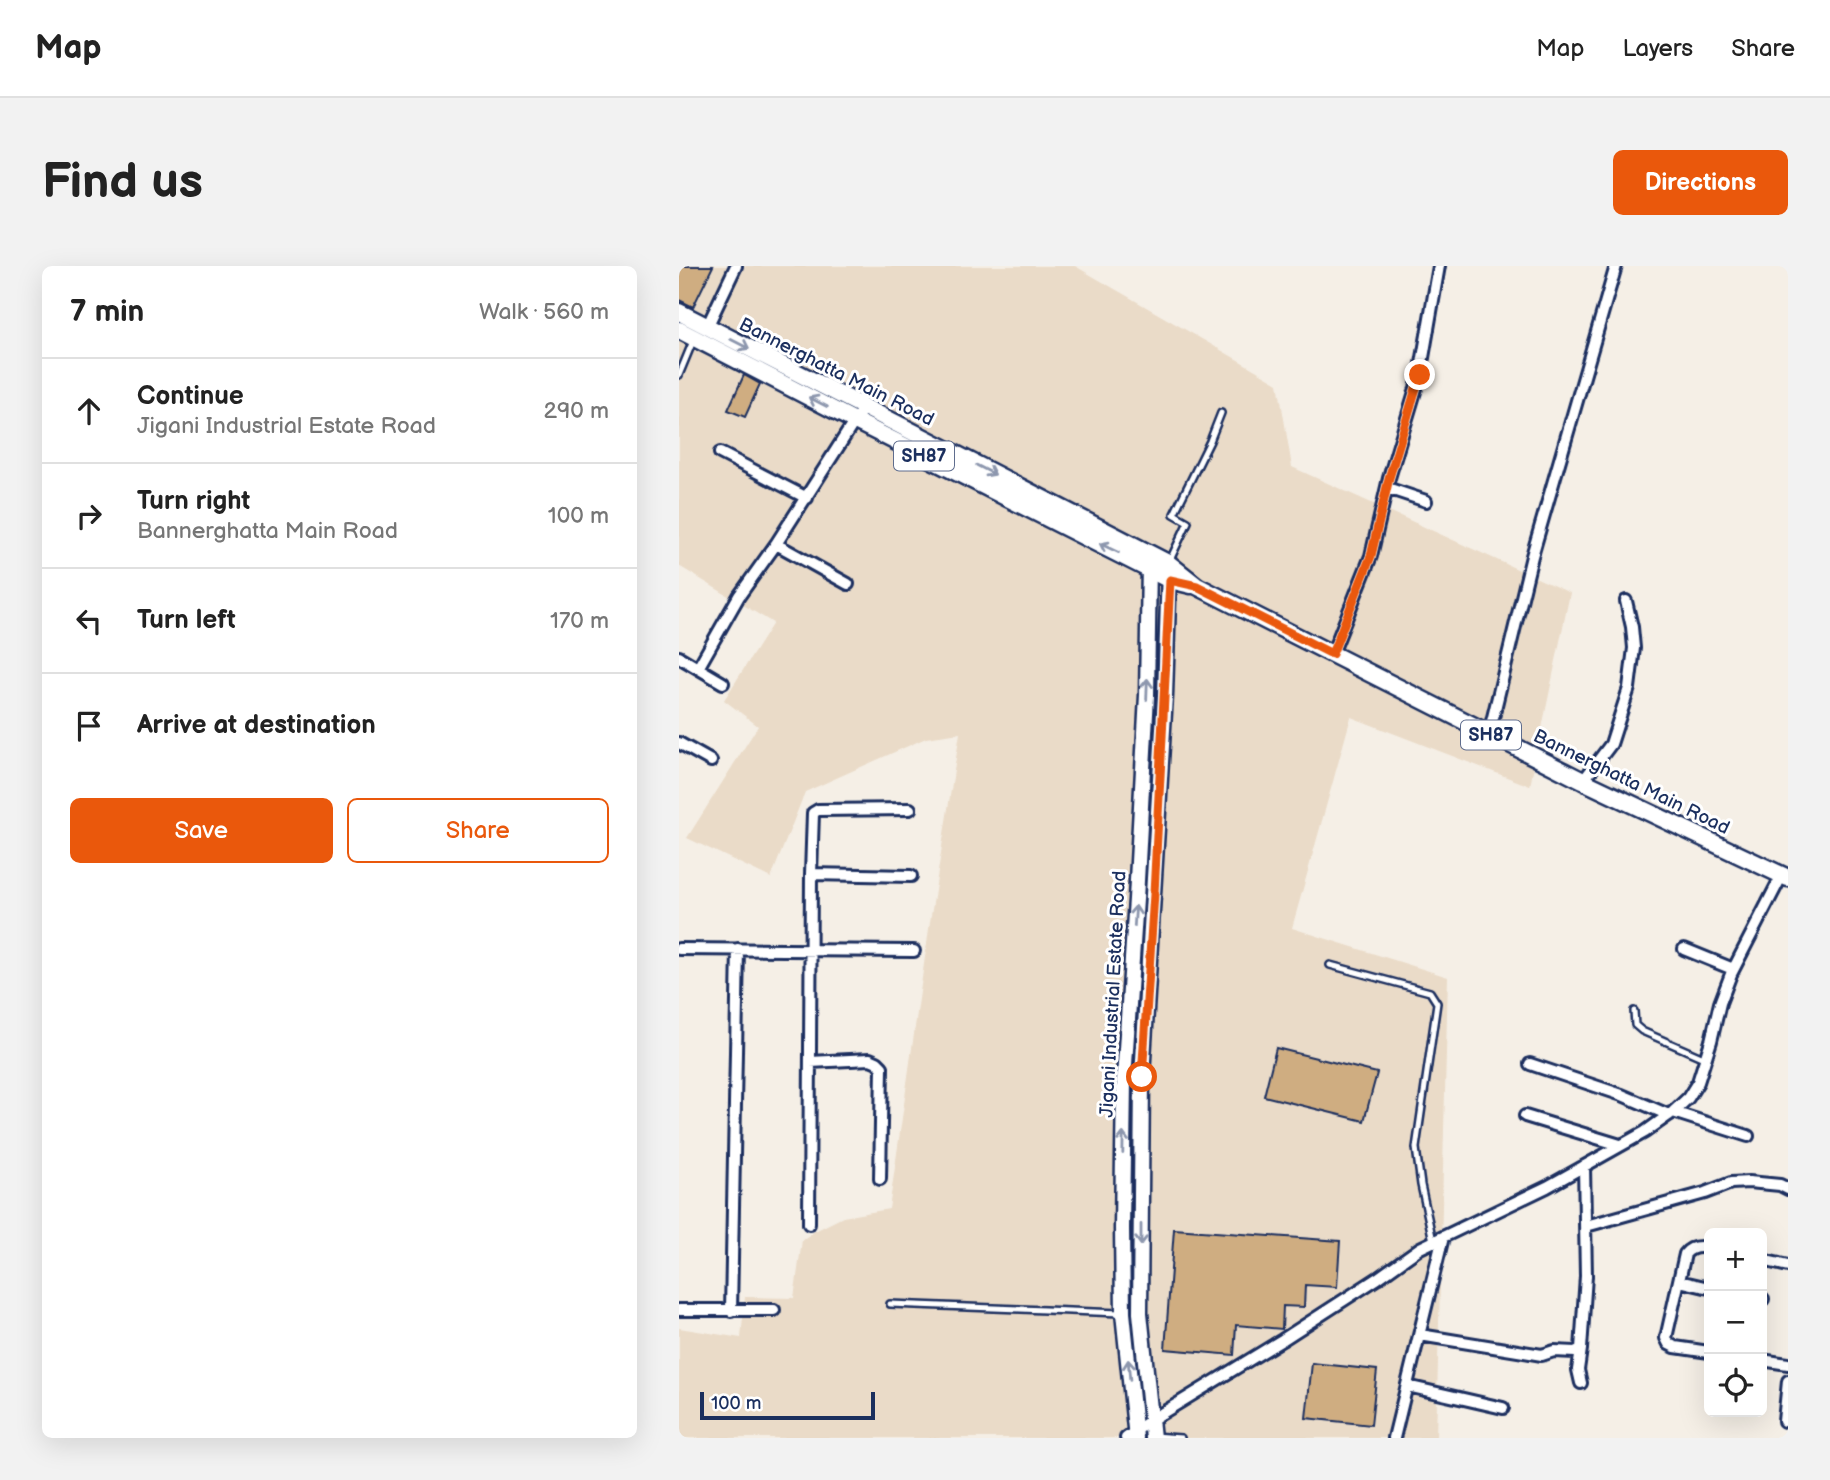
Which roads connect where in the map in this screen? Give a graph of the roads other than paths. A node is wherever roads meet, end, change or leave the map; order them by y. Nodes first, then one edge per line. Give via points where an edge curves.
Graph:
1 (736, 266) edge
2 (1439, 266) edge
3 (1616, 266) edge
4 (679, 312) edge
5 (679, 330) edge
6 (701, 332) junction
7 (679, 375) edge
8 (1221, 412) dead end
9 (859, 415) junction
10 (720, 453) dead end
11 (1387, 488) junction
12 (807, 498) junction
13 (1426, 501) dead end
14 (776, 544) junction
15 (1149, 561) junction
16 (1168, 563) junction
17 (1170, 580) junction
18 (848, 584) dead end
19 (1197, 586) junction
20 (1626, 601) dead end
21 (1332, 654) junction
22 (679, 657) edge
23 (698, 668) junction
24 (723, 683) dead end
25 (1489, 734) junction
26 (679, 743) edge
27 (711, 761) dead end
28 (1583, 781) junction
29 (909, 809) dead end
30 (811, 874) junction
31 (911, 876) dead end
32 (1785, 877) edge
33 (679, 948) edge
34 (738, 949) junction
35 (1684, 949) dead end
36 (810, 950) junction
37 (914, 951) dead end
38 (1330, 965) dead end
39 (1733, 969) junction
40 (1634, 1011) dead end
41 (1706, 1059) junction
42 (810, 1062) junction
43 (1530, 1064) dead end
44 (1671, 1114) junction
45 (1525, 1116) dead end
46 (1748, 1136) dead end
47 (1621, 1146) junction
48 (1584, 1166) junction
49 (880, 1179) dead end
50 (1788, 1189) edge
51 (809, 1224) dead end
52 (1586, 1226) junction
53 (1438, 1239) junction
54 (1704, 1247) edge
55 (1767, 1261) edge
56 (1788, 1266) edge
57 (1679, 1281) junction
58 (1704, 1286) edge
59 (890, 1304) dead end
60 (679, 1310) edge
61 (774, 1310) dead end
62 (731, 1311) junction
63 (1123, 1313) junction
64 (1420, 1335) junction
65 (1581, 1349) junction
66 (1704, 1351) edge
67 (1767, 1361) edge
68 (1788, 1364) edge
69 (1788, 1381) edge
70 (1581, 1382) dead end
71 (1407, 1386) junction
72 (1503, 1408) dead end
73 (1151, 1420) junction
74 (1784, 1421) dead end
75 (1132, 1436) edge
76 (1153, 1437) edge
77 (1181, 1438) edge
78 (1395, 1438) edge

1 - 6 street
2 - 11 street via 1420,375
3 - 25 street via 1532,556
4 - 6 main road, Bannerghatta Main Road / SH87
5 - 6 main road, Bannerghatta Main Road / SH87
6 - 7 lane
6 - 9 main road, Bannerghatta Main Road / SH87
8 - 16 lane via 1174,514 1188,522
9 - 12 street
9 - 15 main road, Bannerghatta Main Road / SH87
10 - 12 street
11 - 13 street
11 - 21 street via 1371,556
12 - 14 street
14 - 18 street
14 - 23 street via 739,596
15 - 16 main road, Bannerghatta Main Road / SH87
15 - 17 main road, Bannerghatta Main Road / SH87
63 -> 15 main road, Jigani Industrial Estate Road via 1124,1079 1147,695
16 - 17 main road, Jigani Industrial Estate Road
16 - 19 main road, Bannerghatta Main Road / SH87
17 - 19 main road, Bannerghatta Main Road / SH87
17 -> 73 main road, Jigani Industrial Estate Road via 1142,1077 1140,1313
19 - 21 main road, Bannerghatta Main Road / SH87
20 - 28 street via 1634,648 1629,688 1611,744
21 - 25 main road, Bannerghatta Main Road / SH87
22 - 23 street
23 - 24 street
25 - 28 main road, Bannerghatta Main Road / SH87
26 - 27 street
28 - 32 main road, Bannerghatta Main Road / SH87
29 - 30 street via 815,811
30 - 31 street
30 - 36 street
32 - 39 street
33 - 34 street
34 - 36 street
34 - 62 street
35 - 39 street
36 - 37 street
36 - 42 street
38 - 53 lane via 1430,992 1437,1003 1416,1148 1421,1185
39 - 41 street
40 - 41 lane via 1641,1031
41 - 44 street via 1688,1098
42 - 49 street via 870,1059 882,1067
42 - 51 street
43 - 44 street
44 - 46 street
44 - 47 street
45 - 47 street
47 - 48 street
48 - 52 street
48 - 53 street
50 - 52 street via 1731,1183
52 - 65 street
53 - 64 street
53 - 73 street
54 - 57 street via 1685,1254
55 - 56 street
57 - 58 street
57 - 66 street via 1666,1338 1675,1347
59 - 63 lane
60 - 62 street
61 - 62 street
75 -> 63 main road, Jigani Industrial Estate Road
64 - 65 street via 1542,1355
64 - 71 street
65 - 70 street
67 - 68 street
69 - 74 street
71 - 72 street
71 - 78 street
73 - 75 street
73 - 76 main road, Jigani Industrial Estate Road
76 - 77 lane

